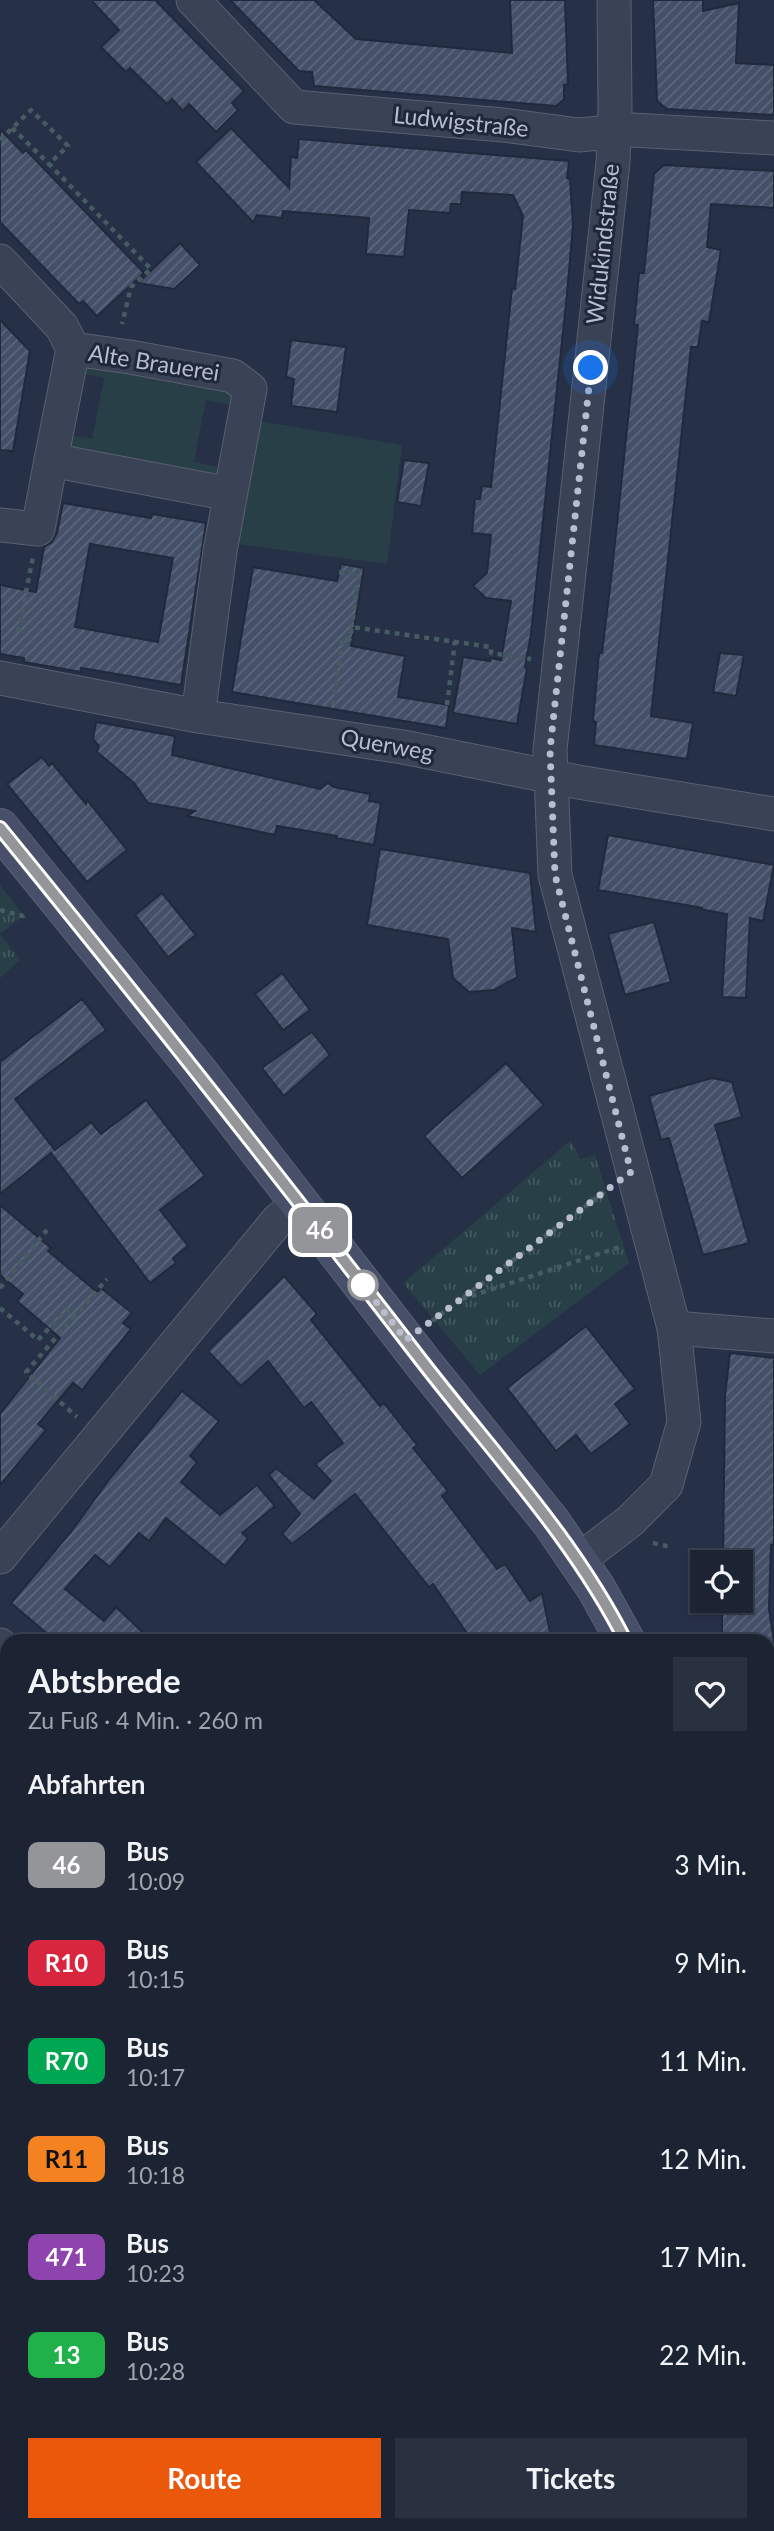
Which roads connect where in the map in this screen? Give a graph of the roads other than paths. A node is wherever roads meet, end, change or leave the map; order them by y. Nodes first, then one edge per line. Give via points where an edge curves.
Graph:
1 (193, 0) edge
2 (614, 0) edge
3 (613, 132) junction
4 (774, 138) edge
5 (0, 261) edge
6 (73, 349) junction
7 (51, 460) junction
8 (230, 494) junction
9 (0, 525) edge
10 (0, 678) edge
11 (198, 716) junction
12 (549, 775) junction
13 (774, 814) edge
14 (0, 828) edge
15 (299, 1203) junction
16 (674, 1328) junction
17 (774, 1336) edge
18 (0, 1557) edge
19 (578, 1561) junction
20 (621, 1634) edge

1 - 3 street, Ludwigstraße via 294,107 579,135
2 - 3 street, Widukindstraße
3 - 4 street, Ludwigstraße
3 - 12 street, Widukindstraße
5 - 6 street, Alte Brauerei via 62,327
6 - 7 street, Alte Brauerei
6 - 8 street, Alte Brauerei via 233,376 250,389
7 - 8 street
7 - 9 street, Alte Brauerei via 38,529
8 - 11 street, Alte Brauerei
10 - 11 street, Querweg
11 - 12 street, Querweg
12 - 13 street, Querweg
12 - 16 street, Widukindstraße via 555,875
14 - 15 main road
15 - 18 street via 278,1220
15 - 19 main road
16 - 17 street
16 - 19 street, Widukindstraße via 684,1422 666,1485 630,1521
19 - 20 main road

